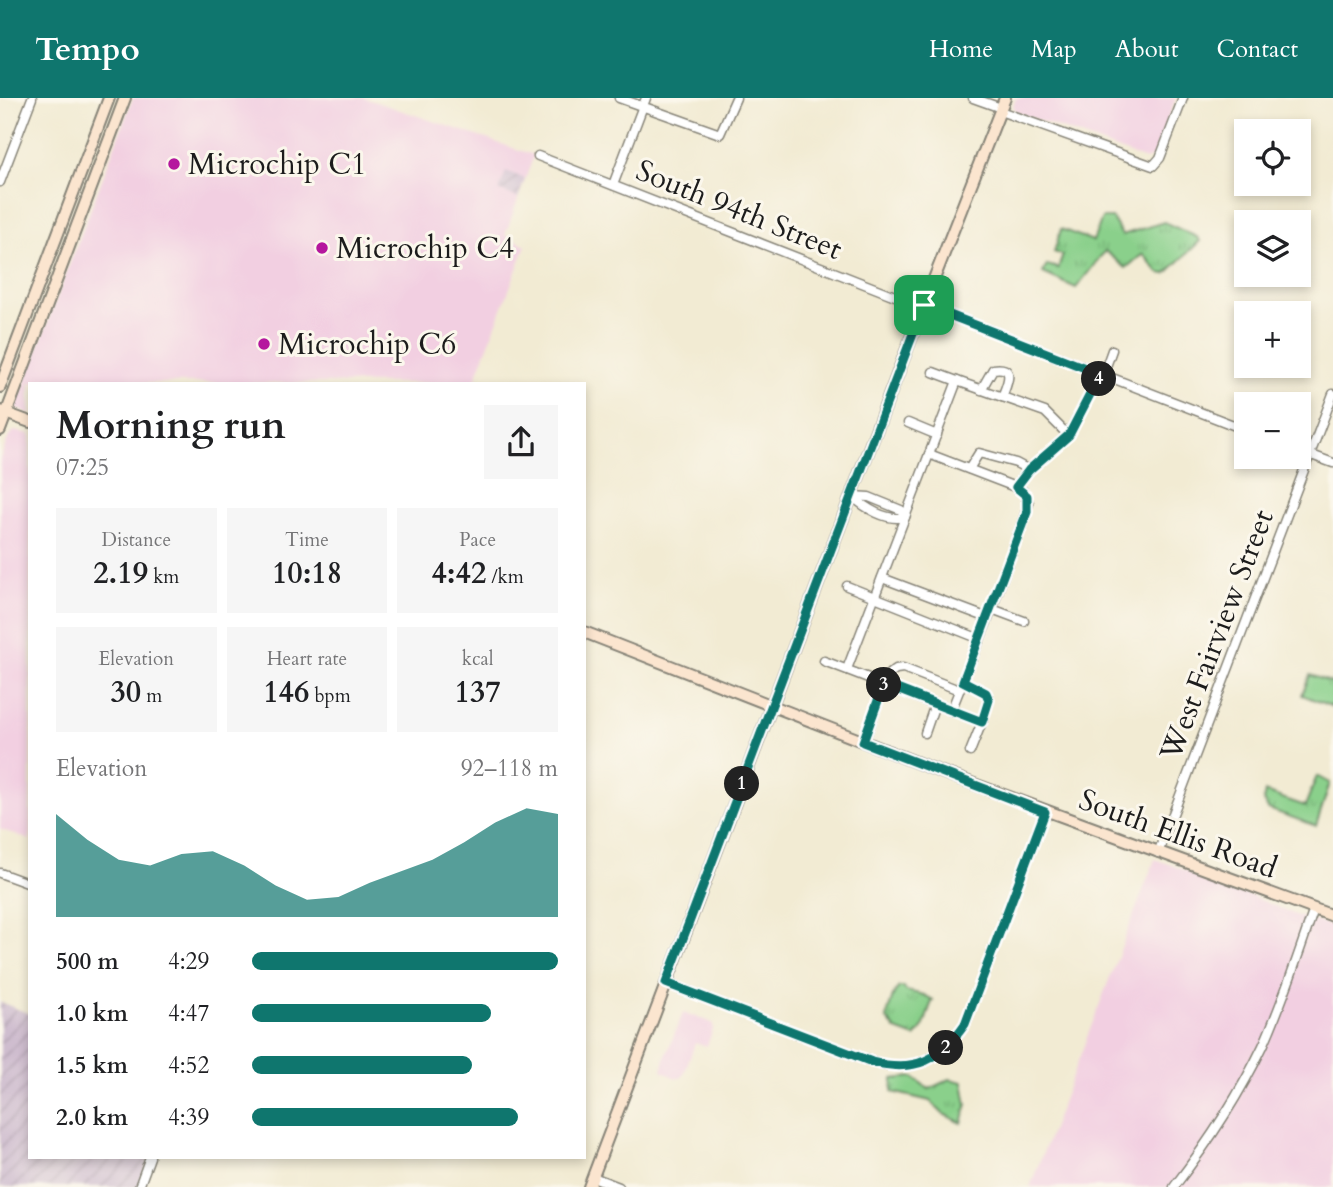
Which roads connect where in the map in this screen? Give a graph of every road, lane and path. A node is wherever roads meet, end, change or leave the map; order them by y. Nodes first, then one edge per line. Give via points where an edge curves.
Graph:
1 (32, 98) edge
2 (109, 98) edge
3 (125, 98) edge
4 (620, 98) edge
5 (736, 98) edge
6 (973, 98) edge
7 (1183, 98) edge
8 (644, 102) edge
9 (1002, 106) edge
10 (538, 156) dead end
11 (0, 182) edge
12 (613, 185) junction
13 (923, 306) junction
14 (1112, 350) dead end
15 (933, 372) dead end
16 (1103, 375) junction
17 (957, 381) junction
18 (0, 387) edge
19 (981, 390) junction
20 (1333, 394) edge
21 (1002, 397) junction
22 (3, 412) edge
23 (28, 421) edge
24 (908, 423) dead end
25 (1234, 425) edge
26 (0, 430) edge
27 (937, 435) junction
28 (1069, 435) junction
29 (1311, 451) edge
30 (929, 454) junction
31 (1311, 454) edge
32 (1333, 463) edge
33 (969, 469) junction
34 (1304, 469) edge
35 (1029, 470) junction
36 (1016, 487) junction
37 (852, 496) junction
38 (905, 517) junction
39 (882, 578) junction
40 (847, 586) dead end
41 (874, 598) junction
42 (992, 609) junction
43 (988, 618) junction
44 (1024, 621) dead end
45 (586, 633) edge
46 (980, 639) junction
47 (824, 661) dead end
48 (847, 669) junction
49 (884, 684) junction
50 (961, 685) junction
51 (936, 704) junction
52 (772, 706) junction
53 (951, 710) junction
54 (982, 722) junction
55 (925, 733) dead end
56 (863, 742) junction
57 (970, 752) dead end
58 (1045, 812) junction
59 (1158, 853) junction
60 (0, 873) edge
61 (28, 883) edge
62 (1314, 909) junction
63 (1333, 916) edge
64 (666, 983) junction
65 (149, 1159) edge
66 (591, 1182) edge
67 (139, 1187) edge
68 (619, 1187) edge
69 (1174, 1187) edge

1 - 11 street
2 - 18 street
3 - 22 street
4 - 8 street
5 - 8 street via 720,134
6 - 9 street
7 - 9 street via 1153,166
8 - 12 street
9 - 13 street
10 - 12 street, South 94th Street
12 - 13 street, South 94th Street
13 - 16 street, South 94th Street
13 - 37 street
14 - 16 street
15 - 17 street
16 - 25 street, South 94th Street
16 - 28 street
17 - 19 street
17 - 27 street
19 - 21 street
19 - 21 street via 992,369 1004,369 1009,378
20 - 29 street, West Fairview Street
21 - 28 street via 1045,412
22 - 23 street
22 - 26 street
24 - 27 street
27 - 30 street
28 - 35 street
30 - 33 street
30 - 38 street
31 - 32 street
33 - 35 street via 982,452
33 - 36 street
34 - 59 street, West Fairview Street
35 - 36 street
36 - 42 street via 1029,503
37 - 38 street via 864,507 897,519
37 - 52 street
38 - 39 street
39 - 41 street
39 - 43 street
40 - 41 street
41 - 46 street
41 - 48 street
42 - 43 street
42 - 44 street
43 - 46 street
45 - 52 street, South Ellis Road
46 - 50 street
47 - 48 street
48 - 49 street
49 - 50 street via 890,673 902,668
49 - 51 street
49 - 56 street
50 - 53 street
50 - 54 street via 986,693 989,700
51 - 53 street
51 - 55 street
52 - 56 street, South Ellis Road
52 - 64 street
53 - 54 street
54 - 57 street
56 - 58 street, South Ellis Road
58 - 59 street, South Ellis Road
58 - 64 street via 965,1024 951,1044 925,1063 890,1066 872,1062
59 - 62 street, South Ellis Road
60 - 61 street
62 - 63 street, South Ellis Road
62 - 69 street via 1248,1076
64 - 66 street
65 - 67 street
66 - 68 street

